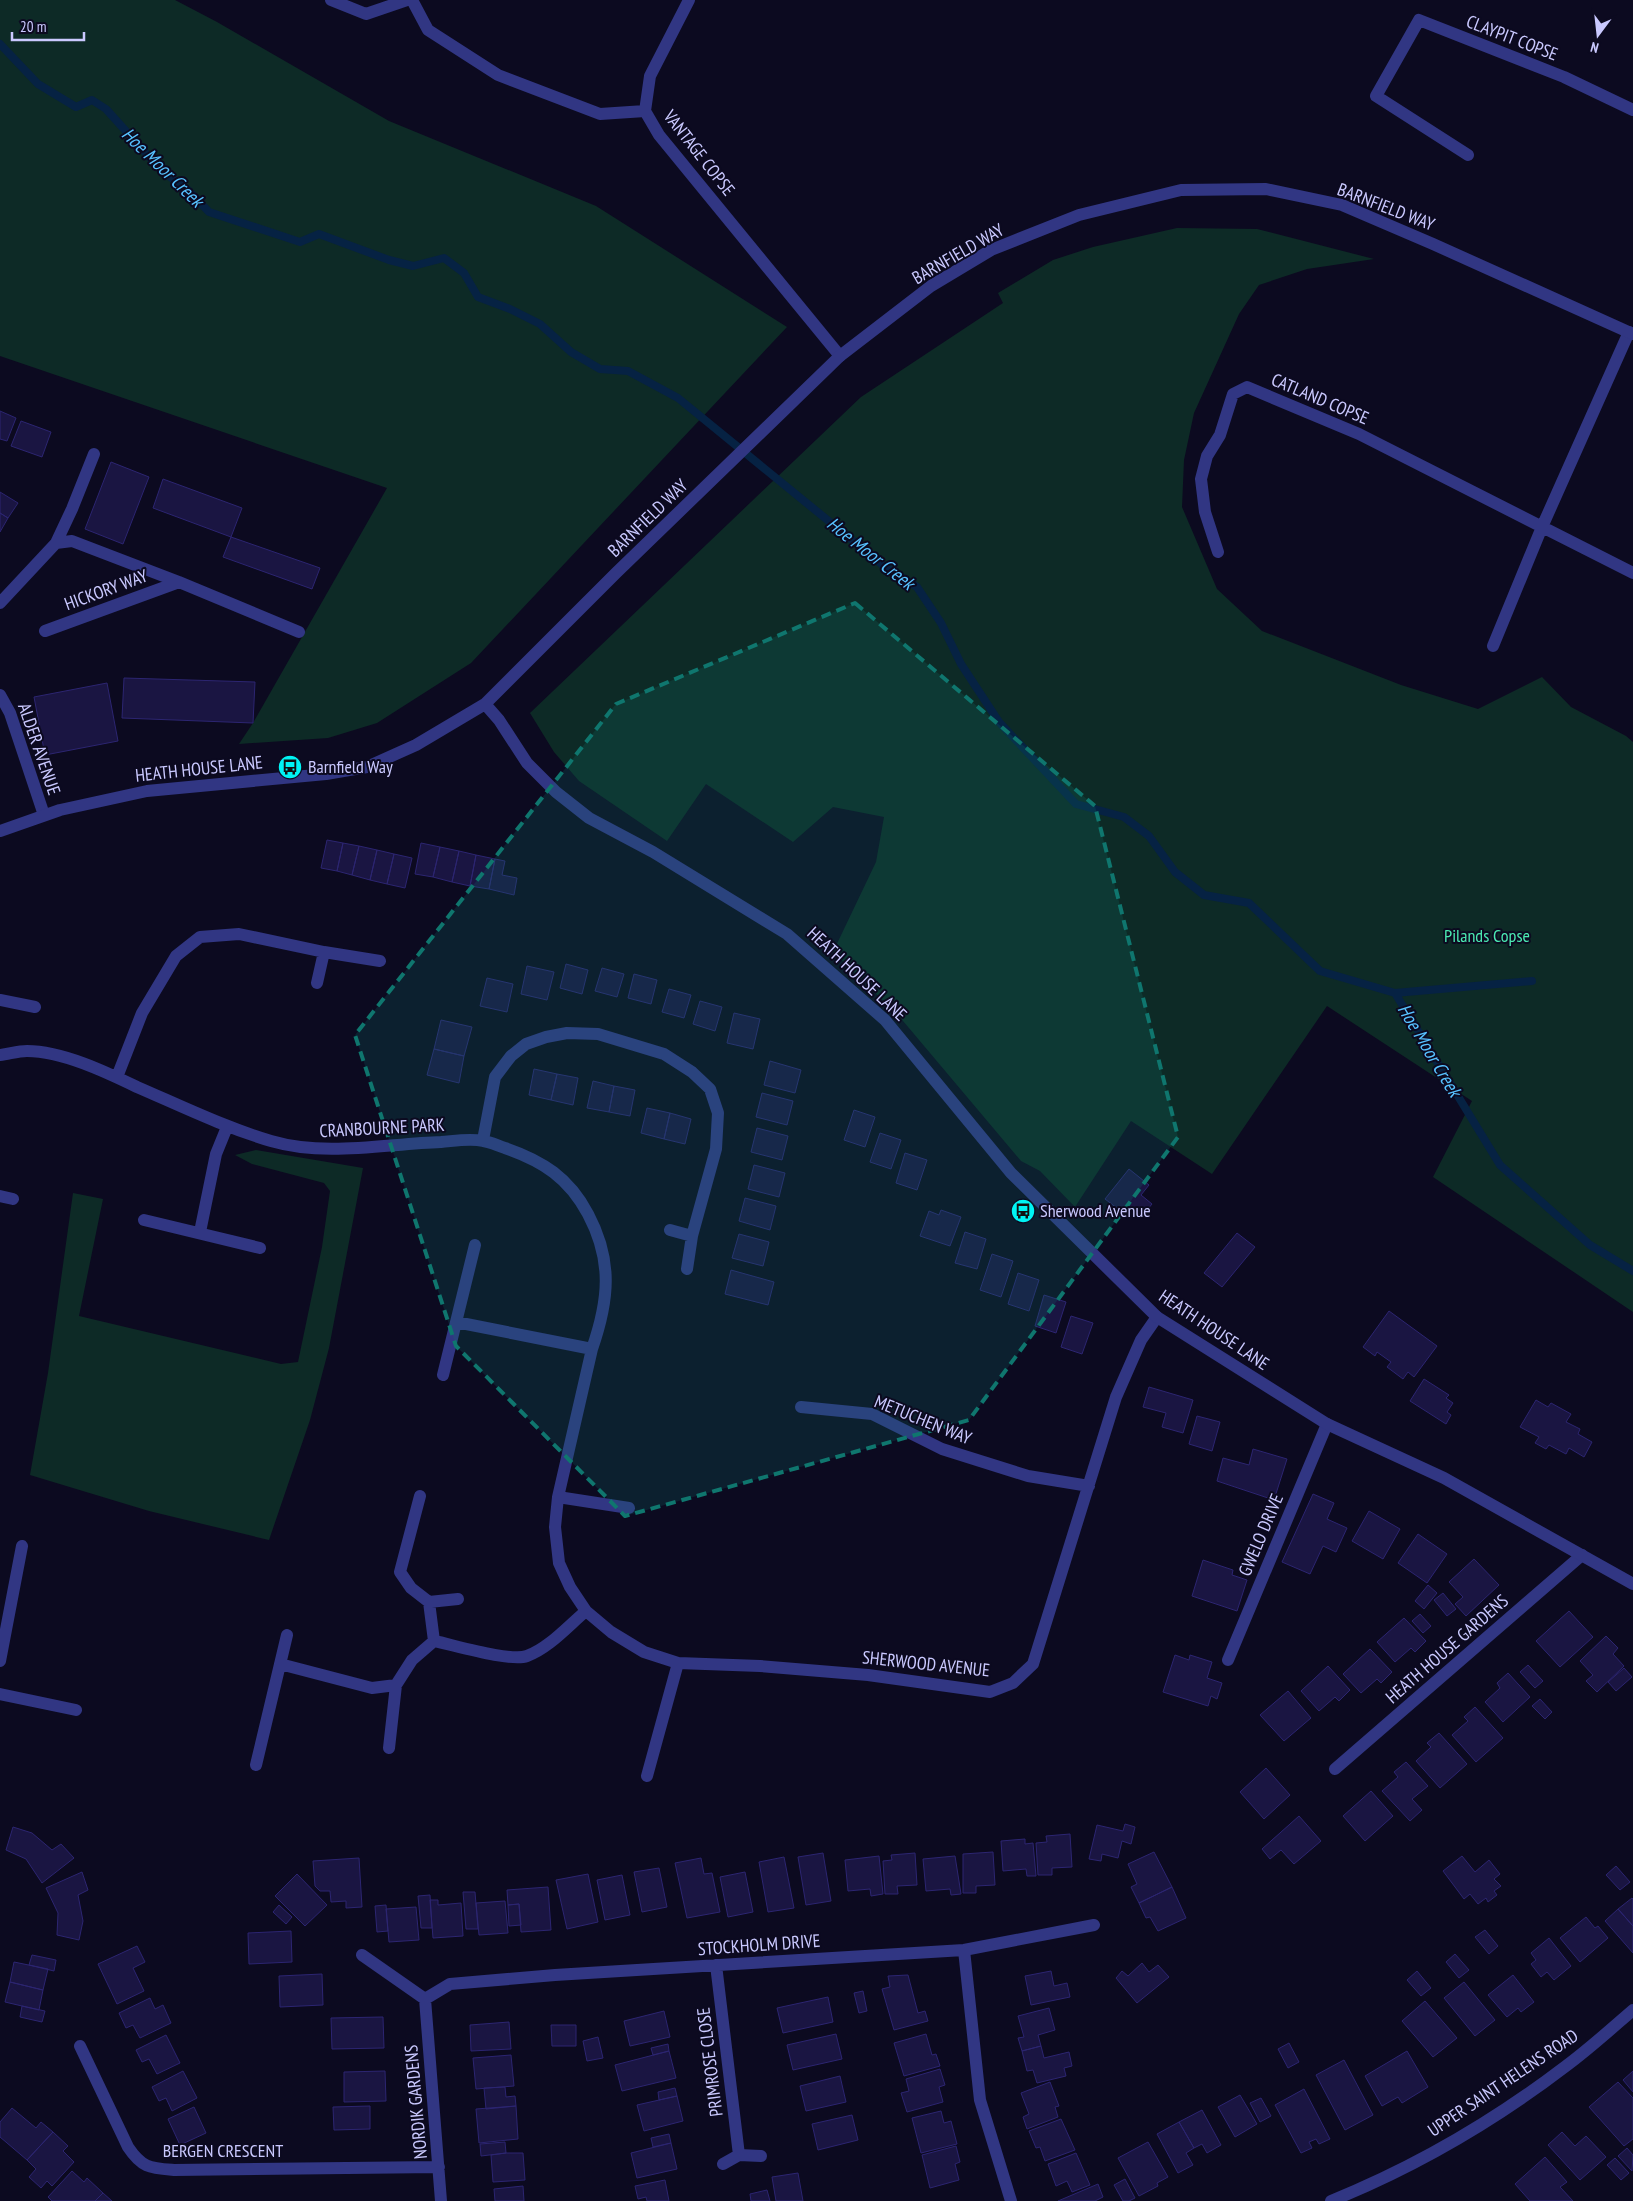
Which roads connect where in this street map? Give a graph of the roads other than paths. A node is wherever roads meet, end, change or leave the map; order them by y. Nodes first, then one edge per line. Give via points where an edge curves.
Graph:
1 (331, 0) edge
2 (407, 0) edge
3 (412, 0) edge
4 (689, 0) edge
5 (1633, 110) edge
6 (645, 111) junction
7 (1468, 155) dead end
8 (1631, 333) edge
9 (840, 356) junction
10 (94, 454) dead end
11 (1542, 527) junction
12 (56, 543) junction
13 (1218, 552) dead end
14 (1633, 573) edge
15 (179, 582) junction
16 (0, 603) edge
17 (45, 631) dead end
18 (299, 632) dead end
19 (1493, 646) dead end
20 (0, 695) edge
21 (485, 704) junction
22 (44, 815) junction
23 (0, 831) edge
24 (324, 952) junction
25 (380, 961) dead end
26 (316, 983) dead end
27 (0, 1000) edge
28 (35, 1007) dead end
29 (0, 1055) edge
30 (117, 1078) junction
31 (227, 1127) junction
32 (483, 1140) junction
33 (0, 1196) edge
34 (13, 1198) dead end
35 (144, 1220) dead end
36 (670, 1230) dead end
37 (200, 1232) junction
38 (692, 1236) junction
39 (475, 1245) dead end
40 (260, 1248) dead end
41 (687, 1269) dead end
42 (1157, 1317) junction
43 (456, 1322) junction
44 (592, 1349) junction
45 (443, 1375) dead end
46 (801, 1407) dead end
47 (1327, 1424) junction
48 (1089, 1486) junction
49 (420, 1496) dead end
50 (558, 1497) junction
51 (629, 1508) dead end
52 (22, 1546) dead end
53 (1582, 1555) junction
54 (1633, 1584) edge
55 (458, 1598) dead end
56 (428, 1602) junction
57 (5, 1606) edge
58 (586, 1611) junction
59 (287, 1635) dead end
60 (434, 1641) junction
61 (1228, 1660) dead end
62 (0, 1661) edge
63 (678, 1663) junction
64 (280, 1664) junction
65 (396, 1685) junction
66 (0, 1694) edge
67 (76, 1710) dead end
68 (389, 1748) dead end
69 (256, 1765) dead end
70 (1335, 1769) dead end
71 (647, 1776) dead end
72 (1094, 1926) dead end
73 (964, 1950) junction
74 (362, 1955) dead end
75 (716, 1965) junction
76 (425, 1999) junction
77 (1633, 2010) edge
78 (80, 2046) dead end
79 (739, 2155) junction
80 (761, 2156) dead end
81 (723, 2164) dead end
82 (439, 2167) junction
83 (441, 2201) edge
84 (1011, 2201) edge
85 (1331, 2201) edge

1 - 2 street via 366,14
3 - 6 street, VANTAGE COPSE via 428,30 498,75 600,114
4 - 6 street via 650,76
5 - 7 street, CLAYPIT COPSE via 1564,77 1419,20 1376,96
6 - 9 street, VANTAGE COPSE via 660,135
8 - 9 street, BARNFIELD WAY via 1342,205 1266,189 1181,190 1079,215 991,250 931,286
8 - 11 street
9 - 21 street, BARNFIELD WAY
10 - 12 street
11 - 13 street, CATLAND COPSE via 1359,434 1247,387 1233,394 1201,479 1205,512
11 - 14 street, CATLAND COPSE
11 - 19 street
12 - 15 street, HICKORY WAY via 72,541
12 - 16 street
15 - 17 street, HICKORY WAY
15 - 18 street, HICKORY WAY
20 - 22 street, ALDER AVENUE via 10,713
21 - 22 street, HEATH HOUSE LANE via 416,745 366,767 326,774 147,791
21 - 42 street, HEATH HOUSE LANE via 527,763 556,792 589,818 653,852 787,934 885,1020 1011,1173
22 - 23 street, HEATH HOUSE LANE
24 - 25 street
24 - 26 street
24 - 30 street via 239,934 200,937 176,956 142,1013
27 - 28 street
29 - 30 street, CRANBOURNE PARK via 27,1051 69,1058
30 - 31 street, CRANBOURNE PARK
31 - 32 street, CRANBOURNE PARK via 313,1149
31 - 37 street via 216,1154
32 - 38 street via 495,1077 511,1056 526,1044 567,1034 598,1034 664,1054 692,1072 710,1089 718,1113 716,1149
32 - 44 street, CRANBOURNE PARK via 546,1166 568,1185 598,1233 606,1259 607,1288
33 - 34 street
35 - 37 street
36 - 38 street
37 - 40 street
38 - 41 street
39 - 43 street
42 - 47 street, HEATH HOUSE LANE
42 - 48 street, SHERWOOD AVENUE via 1141,1340 1116,1397
43 - 44 street
43 - 45 street
44 - 50 street, CRANBOURNE PARK
46 - 48 street, METUCHEN WAY via 872,1414 942,1448 1028,1476
47 - 53 street, HEATH HOUSE LANE via 1444,1478
47 - 61 street, GWELO DRIVE
48 - 63 street, SHERWOOD AVENUE via 1034,1664 1014,1683 990,1692 868,1675
49 - 56 street via 400,1572 411,1588
50 - 51 street
50 - 58 street, CRANBOURNE PARK via 555,1527 559,1563
52 - 57 street
53 - 54 street, HEATH HOUSE LANE
53 - 70 street, HEATH HOUSE GARDENS
55 - 56 street
56 - 60 street
57 - 62 street
58 - 60 street via 551,1642 526,1656 502,1655
58 - 63 street, CRANBOURNE PARK via 611,1632 644,1652
59 - 64 street
60 - 65 street via 412,1660
63 - 71 street
64 - 65 street via 372,1688
64 - 69 street
65 - 68 street
66 - 67 street
72 - 73 street, STOCKHOLM DRIVE
73 - 75 street, STOCKHOLM DRIVE
73 - 84 street via 980,2100
74 - 76 street
75 - 76 street, STOCKHOLM DRIVE via 450,1984
75 - 79 street, PRIMROSE CLOSE
76 - 82 street, NORDIK GARDENS
77 - 85 street, UPPER SAINT HELENS ROAD via 1565,2066 1465,2135 1378,2182
78 - 82 street, BERGEN CRESCENT via 128,2147 138,2161 156,2169
79 - 80 street
79 - 81 street
82 - 83 street, NORDIK GARDENS

